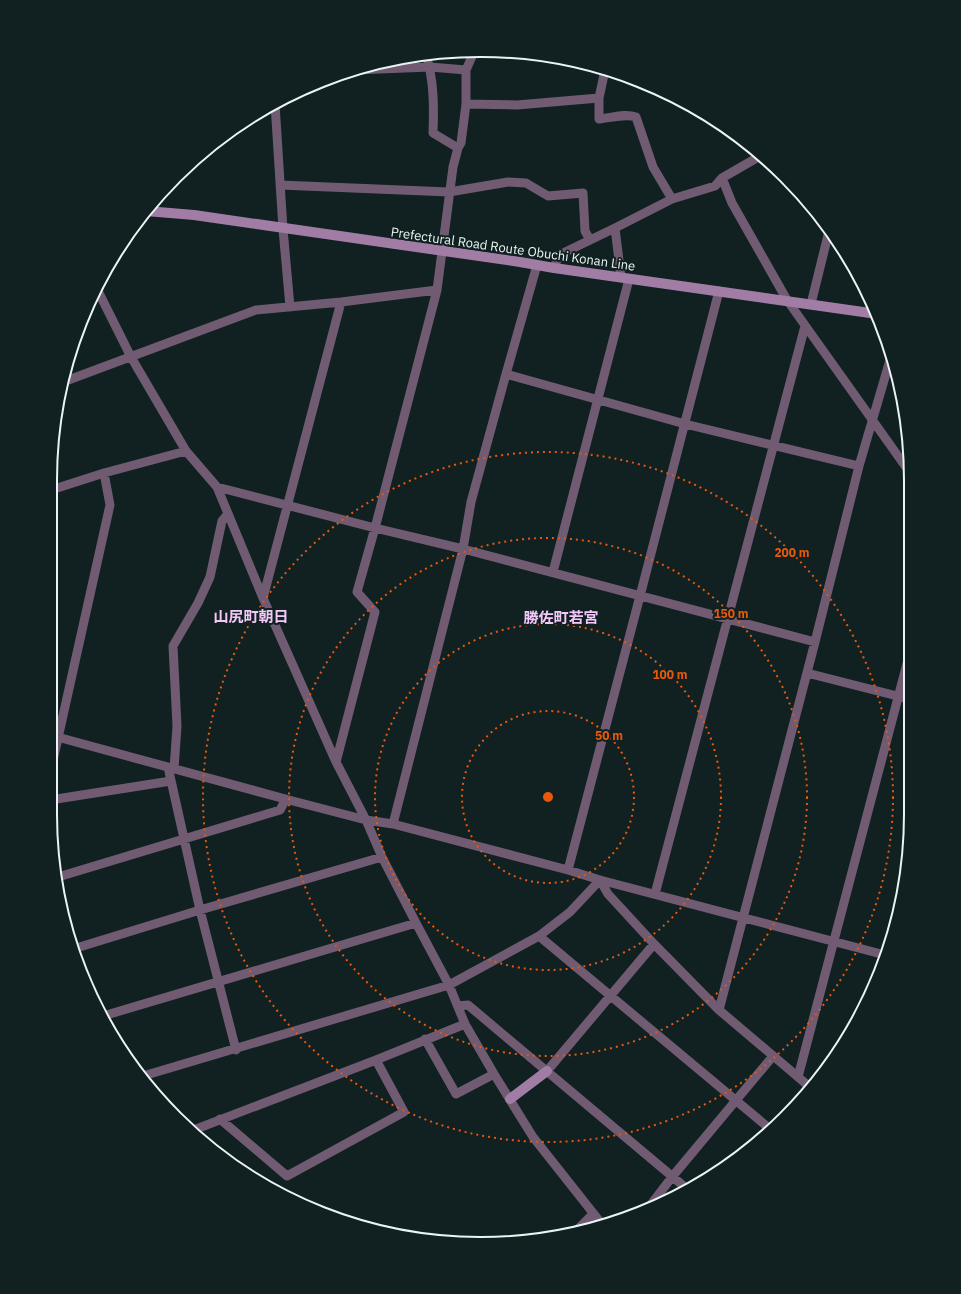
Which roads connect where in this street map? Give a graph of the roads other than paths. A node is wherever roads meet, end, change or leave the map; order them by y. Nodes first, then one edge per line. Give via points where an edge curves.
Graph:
1 (472, 57) edge
2 (428, 61) edge
3 (430, 67) junction
4 (380, 69) edge
5 (466, 70) junction
6 (604, 75) edge
7 (599, 98) junction
8 (466, 104) junction
9 (275, 111) edge
10 (458, 148) junction
11 (756, 159) edge
12 (722, 178) junction
13 (280, 185) junction
14 (449, 192) junction
15 (672, 199) junction
16 (154, 212) edge
17 (615, 228) junction
18 (283, 229) junction
19 (827, 237) edge
20 (590, 240) junction
21 (442, 251) junction
22 (537, 265) junction
23 (554, 268) junction
24 (625, 278) junction
25 (437, 290) junction
26 (719, 291) junction
27 (100, 295) edge
28 (787, 300) junction
29 (340, 302) junction
30 (811, 304) junction
31 (290, 307) junction
32 (870, 313) edge
33 (805, 326) junction
34 (131, 357) junction
35 (888, 366) edge
36 (506, 374) junction
37 (69, 379) edge
38 (597, 400) junction
39 (873, 420) junction
40 (685, 424) junction
41 (773, 445) junction
42 (186, 451) junction
43 (903, 463) edge
44 (859, 466) junction
45 (104, 472) junction
46 (217, 486) junction
47 (57, 488) edge
48 (287, 505) junction
49 (228, 514) junction
50 (375, 528) junction
51 (462, 549) junction
52 (553, 572) junction
53 (640, 596) junction
54 (263, 598) junction
55 (727, 619) junction
56 (815, 642) junction
57 (807, 673) junction
58 (904, 674) edge
59 (898, 696) junction
60 (904, 698) edge
61 (57, 724) edge
62 (57, 737) edge
63 (336, 762) junction
64 (171, 768) junction
65 (171, 781) junction
66 (57, 799) edge
67 (286, 799) junction
68 (366, 820) junction
69 (393, 824) junction
70 (184, 838) junction
71 (382, 857) junction
72 (568, 870) junction
73 (62, 876) edge
74 (600, 880) junction
75 (655, 894) junction
76 (200, 910) junction
77 (743, 918) junction
78 (416, 924) junction
79 (539, 936) junction
80 (834, 942) junction
81 (654, 944) junction
82 (78, 947) edge
83 (881, 954) edge
84 (218, 982) junction
85 (449, 985) junction
86 (610, 996) junction
87 (458, 1006) junction
88 (719, 1010) junction
89 (108, 1014) edge
90 (466, 1024) junction
91 (425, 1039) junction
92 (236, 1050) junction
93 (773, 1056) junction
94 (376, 1060) junction
95 (547, 1071) junction
96 (494, 1074) junction
97 (148, 1075) edge
98 (798, 1077) junction
99 (806, 1084) edge
100 (510, 1099) junction
101 (736, 1100) junction
102 (220, 1119) junction
103 (766, 1126) edge
104 (197, 1128) edge
105 (672, 1177) junction
106 (682, 1185) edge
107 (655, 1199) edge
108 (593, 1214) junction
109 (599, 1220) edge
110 (582, 1225) edge

1 - 5 street
2 - 3 street
3 - 4 street
3 - 5 street
3 - 10 street via 434,109 433,133
5 - 8 street
6 - 7 street
7 - 8 street via 518,105
7 - 15 street via 599,119 629,115 636,117 653,167
8 - 10 street via 461,143
9 - 13 street
10 - 14 street
11 - 12 street
12 - 15 street via 715,186
12 - 28 street via 732,203
13 - 14 street
13 - 18 street
14 - 20 street via 508,182 526,183 548,196 583,193 585,231
14 - 21 street
15 - 17 street
16 - 18 main road, Prefectural Road Route Obuchi Konan Line via 194,215
17 - 20 street
17 - 24 street
18 - 21 main road, Prefectural Road Route Obuchi Konan Line
18 - 31 street
19 - 30 street
20 - 23 street via 559,255
21 - 22 main road, Prefectural Road Route Obuchi Konan Line
21 - 25 street
22 - 23 main road, Prefectural Road Route Obuchi Konan Line
22 - 36 street
23 - 24 main road, Prefectural Road Route Obuchi Konan Line
24 - 26 main road, Prefectural Road Route Obuchi Konan Line
24 - 38 street
25 - 29 street
25 - 50 street
26 - 28 main road, Prefectural Road Route Obuchi Konan Line
26 - 40 street
27 - 34 street
28 - 30 main road, Prefectural Road Route Obuchi Konan Line
28 - 33 street
29 - 31 street
29 - 48 street
30 - 32 main road, Prefectural Road Route Obuchi Konan Line
31 - 34 street via 256,310
33 - 39 street
33 - 41 street
34 - 37 street
34 - 42 street
35 - 39 street
36 - 38 street
36 - 51 street via 471,502
38 - 40 street
38 - 52 street
39 - 43 street
39 - 44 street
40 - 41 street
40 - 53 street
41 - 44 street
41 - 55 street
42 - 45 street
42 - 46 street
44 - 56 street
45 - 47 street
45 - 61 street via 110,505
46 - 48 street
46 - 49 street
48 - 50 street
48 - 54 street
49 - 54 street
49 - 64 street via 222,521 210,577 173,646 177,726
50 - 51 street
50 - 63 street via 357,592 375,612
51 - 52 street
51 - 69 street
52 - 53 street
53 - 55 street
53 - 72 street
54 - 63 street
55 - 56 street
55 - 75 street
56 - 57 street
57 - 59 street
57 - 77 street
58 - 59 street
59 - 60 street
59 - 80 street
62 - 64 street
63 - 68 street
64 - 65 street
64 - 67 street
65 - 66 street
65 - 70 street
67 - 68 street
67 - 70 street via 280,810
68 - 69 street
68 - 71 street
69 - 72 street
70 - 73 street
70 - 76 street
71 - 76 street
71 - 78 street
72 - 74 street
74 - 75 street
74 - 79 street via 570,912
74 - 81 street via 608,894
75 - 77 street
76 - 82 street
76 - 84 street
77 - 80 street
77 - 88 street
78 - 84 street
78 - 85 street
79 - 85 street
79 - 86 street
80 - 83 street
80 - 98 street
81 - 86 street
81 - 88 street
84 - 89 street
84 - 92 street
85 - 87 street
85 - 92 street
86 - 95 street
86 - 101 street
87 - 90 street
87 - 95 street via 468,1005
88 - 93 street
90 - 91 street
90 - 96 street
91 - 94 street
91 - 96 street via 456,1094
92 - 97 street
93 - 98 street
93 - 101 street
94 - 102 street
94 - 102 street via 404,1112 287,1176
95 - 100 main road
95 - 105 street
96 - 100 street
98 - 99 street
100 - 108 street via 533,1137
101 - 103 street
101 - 105 street
102 - 104 street
105 - 106 street
105 - 107 street
108 - 109 street
108 - 110 street

